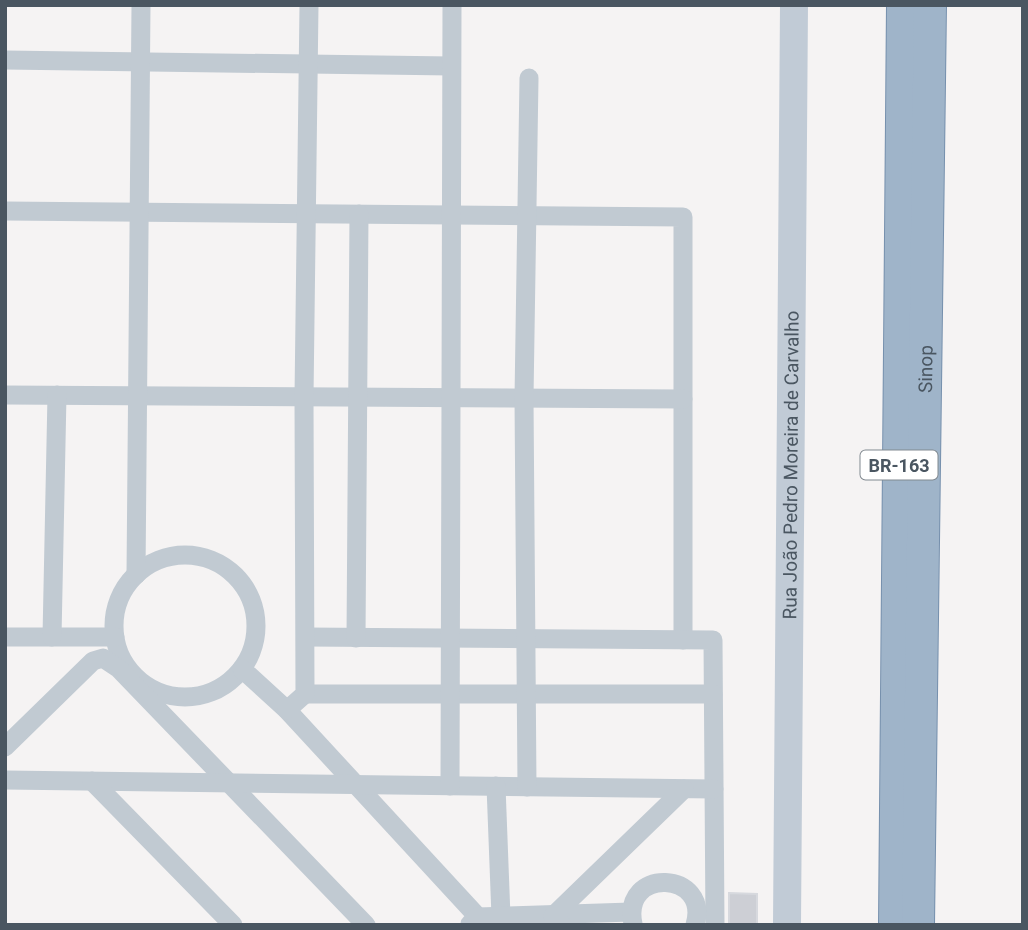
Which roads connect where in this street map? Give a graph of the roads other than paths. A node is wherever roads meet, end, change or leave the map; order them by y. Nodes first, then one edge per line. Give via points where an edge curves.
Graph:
1 (141, 5) edge
2 (309, 5) edge
3 (452, 5) edge
4 (794, 5) edge
5 (903, 5) edge
6 (930, 5) edge
7 (5, 60) edge
8 (141, 61) junction
9 (308, 64) junction
10 (451, 66) junction
11 (530, 78) dead end
12 (5, 211) edge
13 (139, 212) junction
14 (306, 213) junction
15 (359, 214) junction
16 (451, 214) junction
17 (528, 214) junction
18 (5, 395) edge
19 (57, 395) junction
20 (137, 396) junction
21 (304, 397) junction
22 (358, 397) junction
23 (450, 398) junction
24 (524, 398) junction
25 (683, 399) junction
26 (136, 575) junction
27 (5, 636) edge
28 (52, 637) junction
29 (115, 637) junction
30 (306, 637) junction
31 (356, 638) junction
32 (451, 638) junction
33 (525, 639) junction
34 (683, 640) junction
35 (242, 669) junction
36 (305, 694) junction
37 (450, 694) junction
38 (526, 694) junction
39 (713, 694) junction
40 (288, 710) junction
41 (5, 747) edge
42 (5, 779) edge
43 (92, 781) junction
44 (227, 783) junction
45 (357, 784) junction
46 (450, 786) junction
47 (496, 786) junction
48 (527, 787) junction
49 (684, 789) junction
50 (713, 789) junction
51 (501, 917) junction
52 (632, 918) edge
53 (558, 920) edge
54 (474, 921) edge
55 (233, 925) edge
56 (366, 925) edge
57 (695, 925) edge
58 (715, 925) edge
59 (787, 925) edge
60 (895, 925) edge
61 (918, 925) edge

1 - 8 street
2 - 9 street
3 - 10 street
4 - 59 main road, Rua João Pedro Moreira de Carvalho
5 - 60 highway, BR-163
6 - 61 highway, Sinop / BR-163
7 - 8 street
8 - 9 street
8 - 13 street
9 - 10 street
9 - 14 street
10 - 16 street
11 - 17 street
12 - 13 street
13 - 14 street
13 - 20 street
14 - 15 street
14 - 21 street
15 - 16 street
15 - 22 street
16 - 17 street
16 - 23 street
17 - 24 street
17 - 25 street via 682,216
18 - 19 street
19 - 20 street
19 - 28 street
20 - 21 street
20 - 26 street
21 - 22 street
21 - 30 street
22 - 23 street
22 - 31 street
23 - 24 street
23 - 32 street
24 - 25 street
24 - 33 street
25 - 34 street
26 - 29 street via 122,594
26 - 35 street via 155,562 178,555 202,556 223,565 241,581 253,602 257,625 253,648
27 - 28 street
28 - 29 street
29 - 35 street via 124,662 158,691 204,694
30 - 31 street
30 - 36 street
31 - 32 street
32 - 33 street
32 - 37 street
33 - 34 street
33 - 38 street
34 - 39 street via 713,640
35 - 40 street
36 - 37 street
36 - 40 street
37 - 38 street
37 - 46 street
38 - 39 street
38 - 48 street
39 - 50 street
40 - 45 street
41 - 44 street via 93,661 103,658 118,667
42 - 43 street
43 - 44 street
43 - 55 street
44 - 45 street
44 - 56 street
45 - 46 street
45 - 54 street
46 - 47 street
47 - 48 street
47 - 51 street
48 - 49 street
49 - 50 street
49 - 53 street
50 - 58 street
51 - 53 street
51 - 54 street
52 - 53 street
52 - 57 street via 633,902 645,887 673,882 695,901

